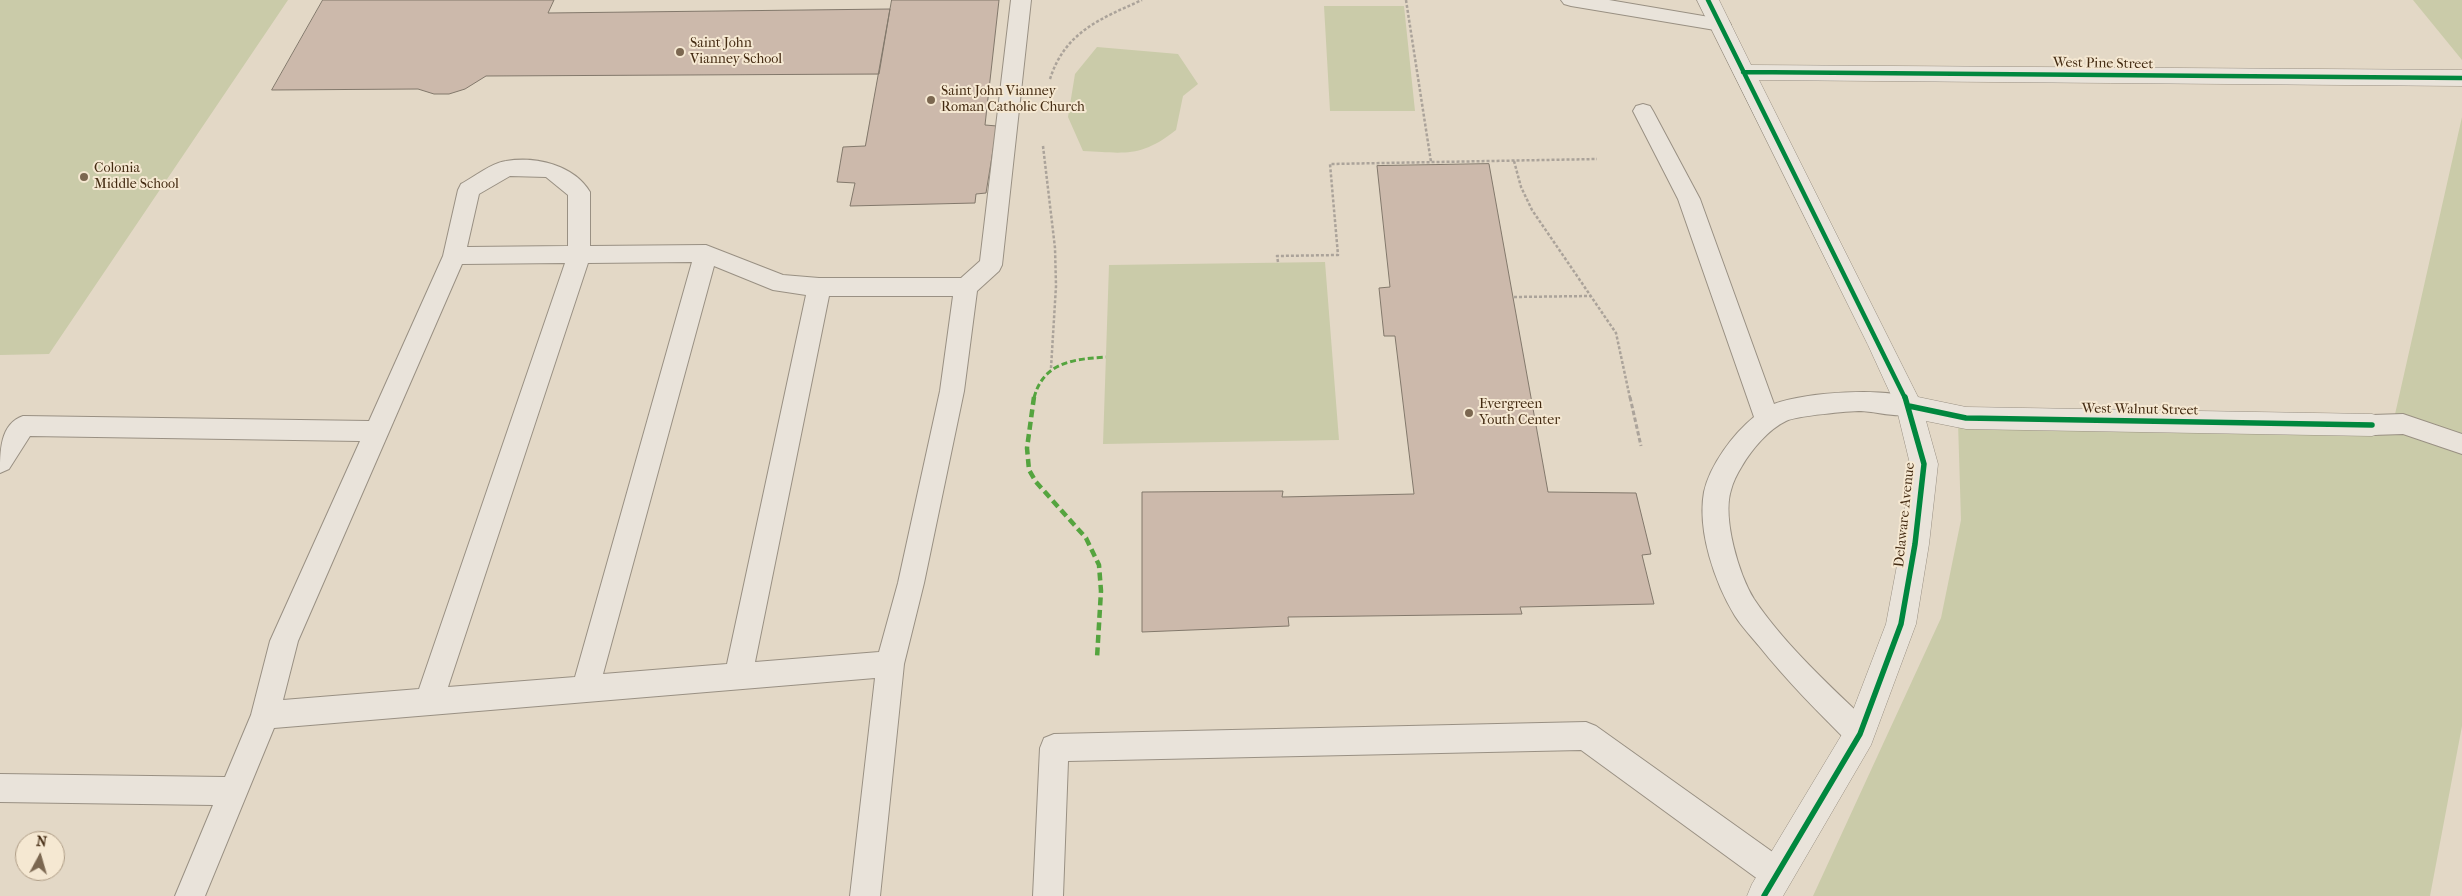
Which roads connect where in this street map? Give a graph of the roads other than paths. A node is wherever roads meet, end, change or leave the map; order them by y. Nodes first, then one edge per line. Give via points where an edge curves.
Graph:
1 (1021, 0) edge
2 (1571, 0) edge
3 (1708, 0) edge
4 (1721, 25) junction
5 (1743, 72) junction
6 (2462, 78) edge
7 (1643, 111) dead end
8 (706, 253) junction
9 (454, 256) junction
10 (579, 256) junction
11 (966, 286) junction
12 (819, 287) junction
13 (1909, 406) junction
14 (1768, 421) junction
15 (2372, 425) joint
16 (376, 431) junction
17 (2462, 444) edge
18 (0, 462) edge
19 (890, 664) junction
20 (738, 676) junction
21 (585, 690) junction
22 (429, 701) junction
23 (265, 715) junction
24 (1860, 734) junction
25 (0, 788) edge
26 (233, 791) junction
27 (1771, 885) edge
28 (190, 896) edge
29 (865, 896) edge
30 (1048, 896) edge

1 - 11 lane via 991,265
2 - 4 lane
3 - 4 street, Delaware Avenue
4 - 5 street, Delaware Avenue
5 - 6 street, West Pine Street
5 - 13 street, Delaware Avenue
7 - 14 lane via 1689,199
8 - 10 lane
8 - 12 lane via 781,284
8 - 21 lane
9 - 10 lane
9 - 10 lane via 469,190 507,168 551,170 579,192
9 - 16 lane
10 - 22 lane
11 - 12 lane
11 - 19 lane via 952,391 911,583
12 - 20 lane
13 - 14 lane via 1860,401 1782,411
13 - 15 street, West Walnut Street via 1966,418
13 - 24 street, Delaware Avenue via 1924,464 1915,544 1902,624
14 - 24 lane via 1738,450 1717,492 1721,552 1745,608 1796,671
15 - 17 lane via 2403,424
16 - 18 lane via 23,426
16 - 23 lane via 284,641
19 - 20 lane
19 - 29 lane
20 - 21 lane
21 - 22 lane
22 - 23 lane
23 - 26 lane
24 - 27 street, Delaware Avenue
25 - 26 lane
26 - 28 lane
27 - 30 lane via 1586,736 1054,748

